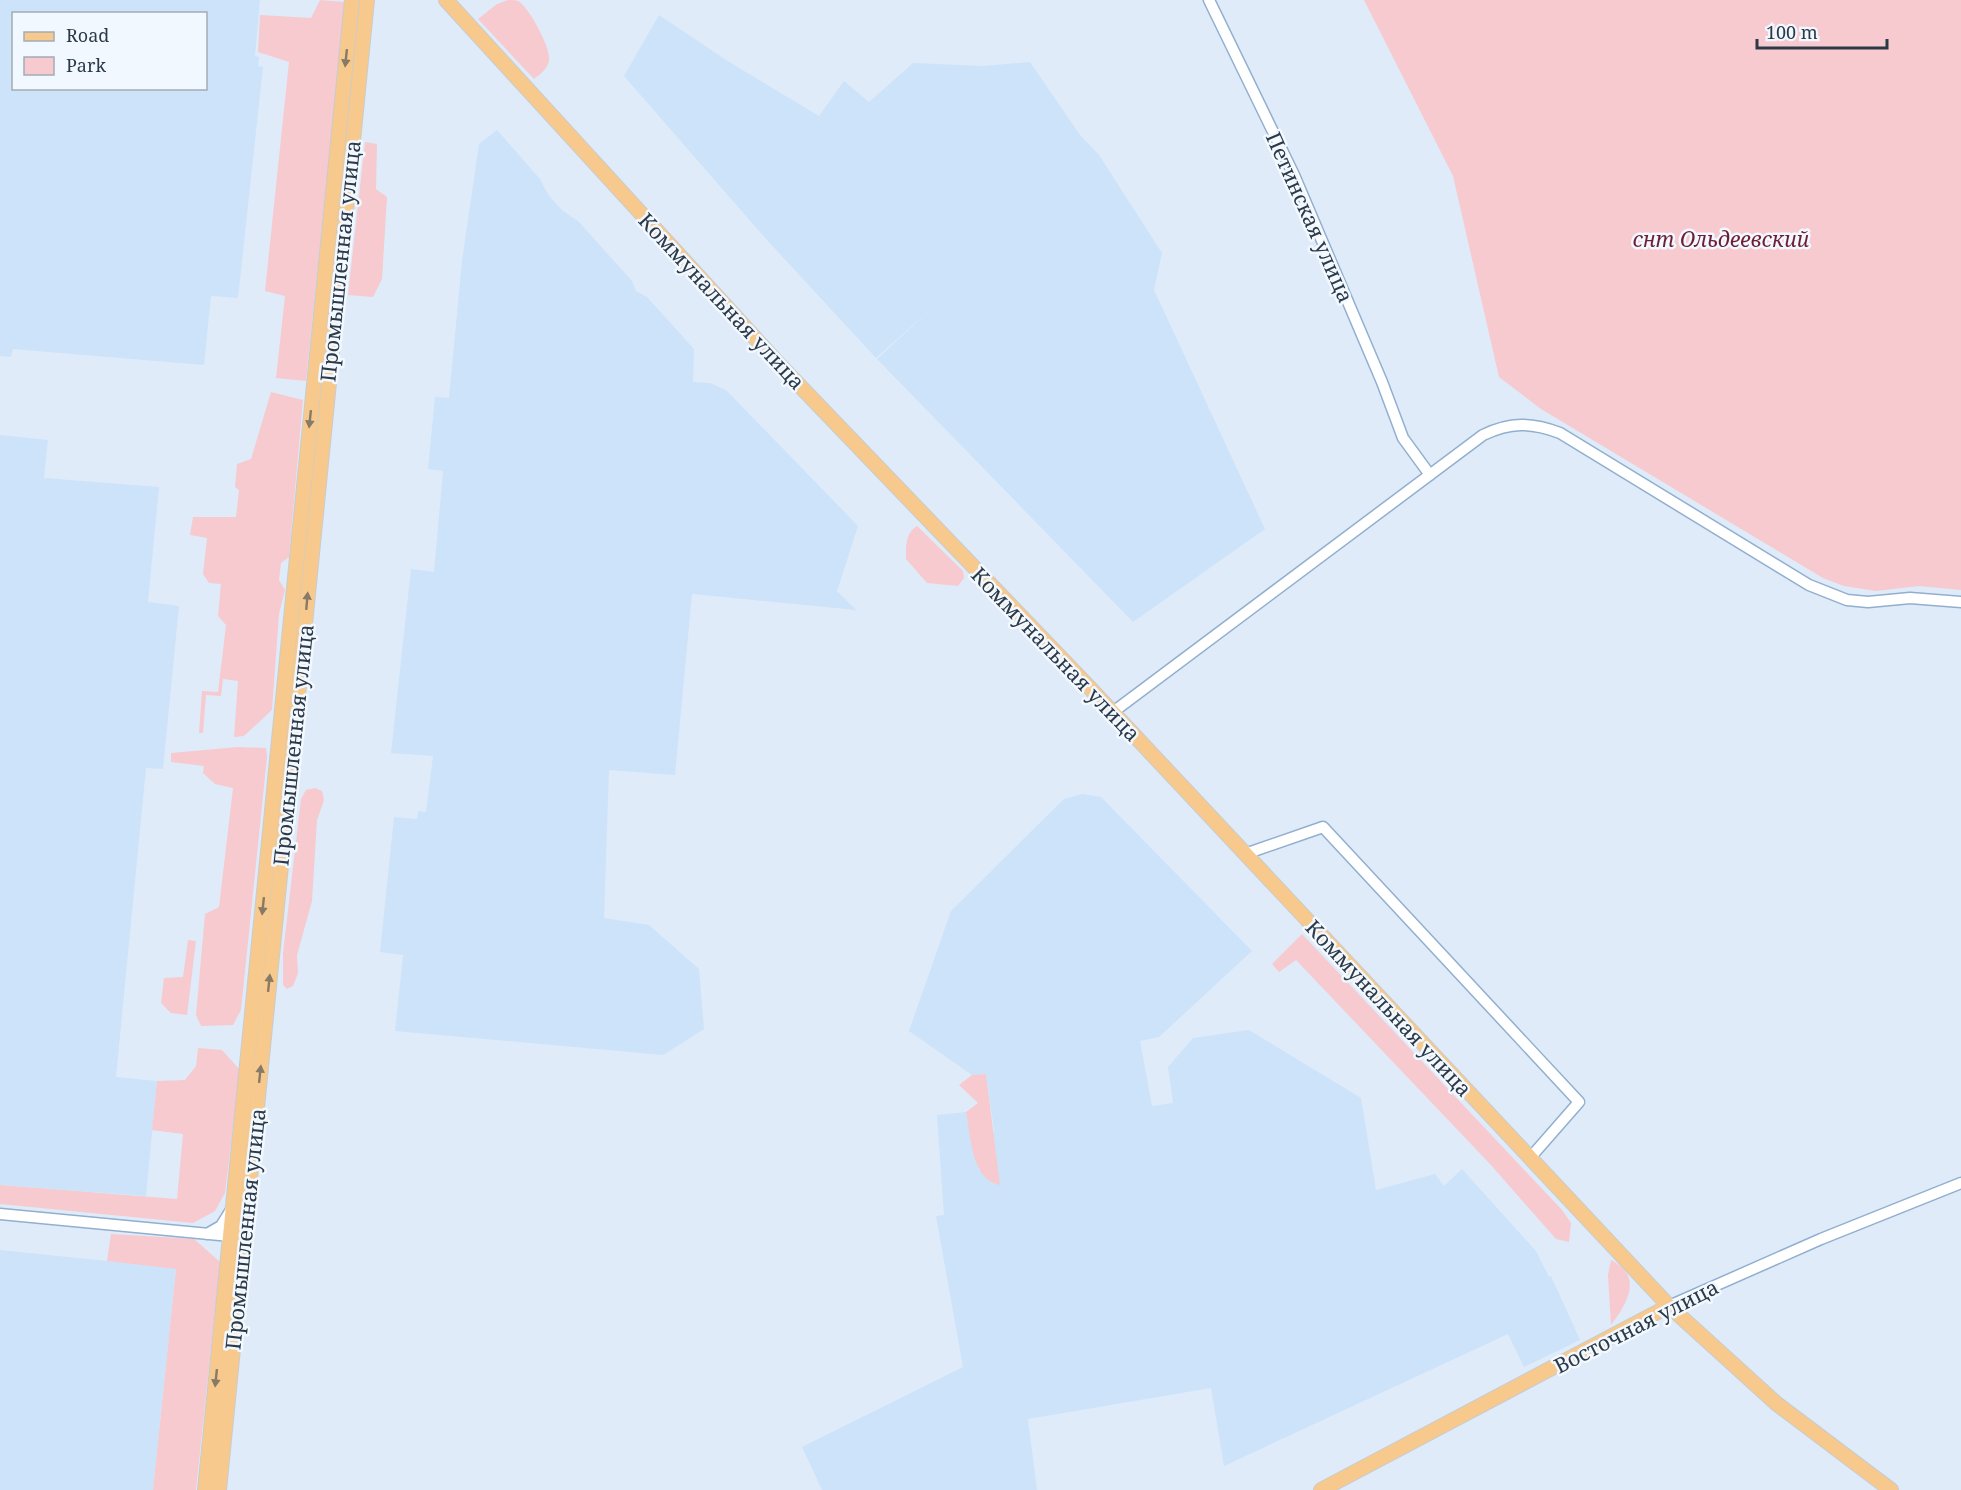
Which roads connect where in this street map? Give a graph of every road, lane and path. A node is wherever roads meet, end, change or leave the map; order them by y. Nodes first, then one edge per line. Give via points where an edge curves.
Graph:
1 (351, 0) edge
2 (367, 0) edge
3 (446, 0) edge
4 (1209, 0) edge
5 (329, 303) junction
6 (1430, 475) junction
7 (308, 512) junction
8 (1961, 602) edge
9 (1113, 712) junction
10 (279, 743) junction
11 (293, 745) junction
12 (1245, 854) junction
13 (256, 1040) junction
14 (1530, 1158) junction
15 (1961, 1183) edge
16 (233, 1207) junction
17 (0, 1214) edge
18 (207, 1234) junction
19 (237, 1236) junction
20 (1669, 1306) junction
21 (210, 1437) junction
22 (224, 1439) junction
23 (205, 1490) edge
24 (219, 1490) edge
25 (1321, 1490) edge
26 (1891, 1490) edge

1 -> 5 main road, Промышленная улица
2 - 5 main road, Промышленная улица
3 - 9 main road, Коммунальная улица via 759,343
4 - 6 street, Петинская улица via 1294,175 1403,438
5 - 7 main road, Промышленная улица
6 - 8 street via 1483,435 1500,427 1543,426 1831,595 1868,602 1910,598
6 - 9 street
7 - 10 main road, Промышленная улица
11 -> 7 main road, Промышленная улица
9 - 12 main road, Коммунальная улица
10 - 11 main road
10 -> 13 main road, Промышленная улица
13 -> 11 main road, Промышленная улица
12 - 14 main road, Коммунальная улица
12 - 14 street via 1323,827 1579,1101
13 - 16 main road, Промышленная улица
19 -> 13 main road, Промышленная улица
14 - 20 main road, Коммунальная улица
15 - 20 street, Восточная улица
16 - 18 street via 221,1226
16 - 19 main road, Промышленная улица
17 - 18 street, Промышленная улица
18 - 19 street, Промышленная улица
19 -> 21 main road, Промышленная улица
19 - 22 main road, Промышленная улица
20 - 25 main road, Восточная улица
20 - 26 main road, Коммунальная улица via 1777,1404
21 - 22 main road
21 - 23 main road, Промышленная улица
22 - 24 main road, Промышленная улица

